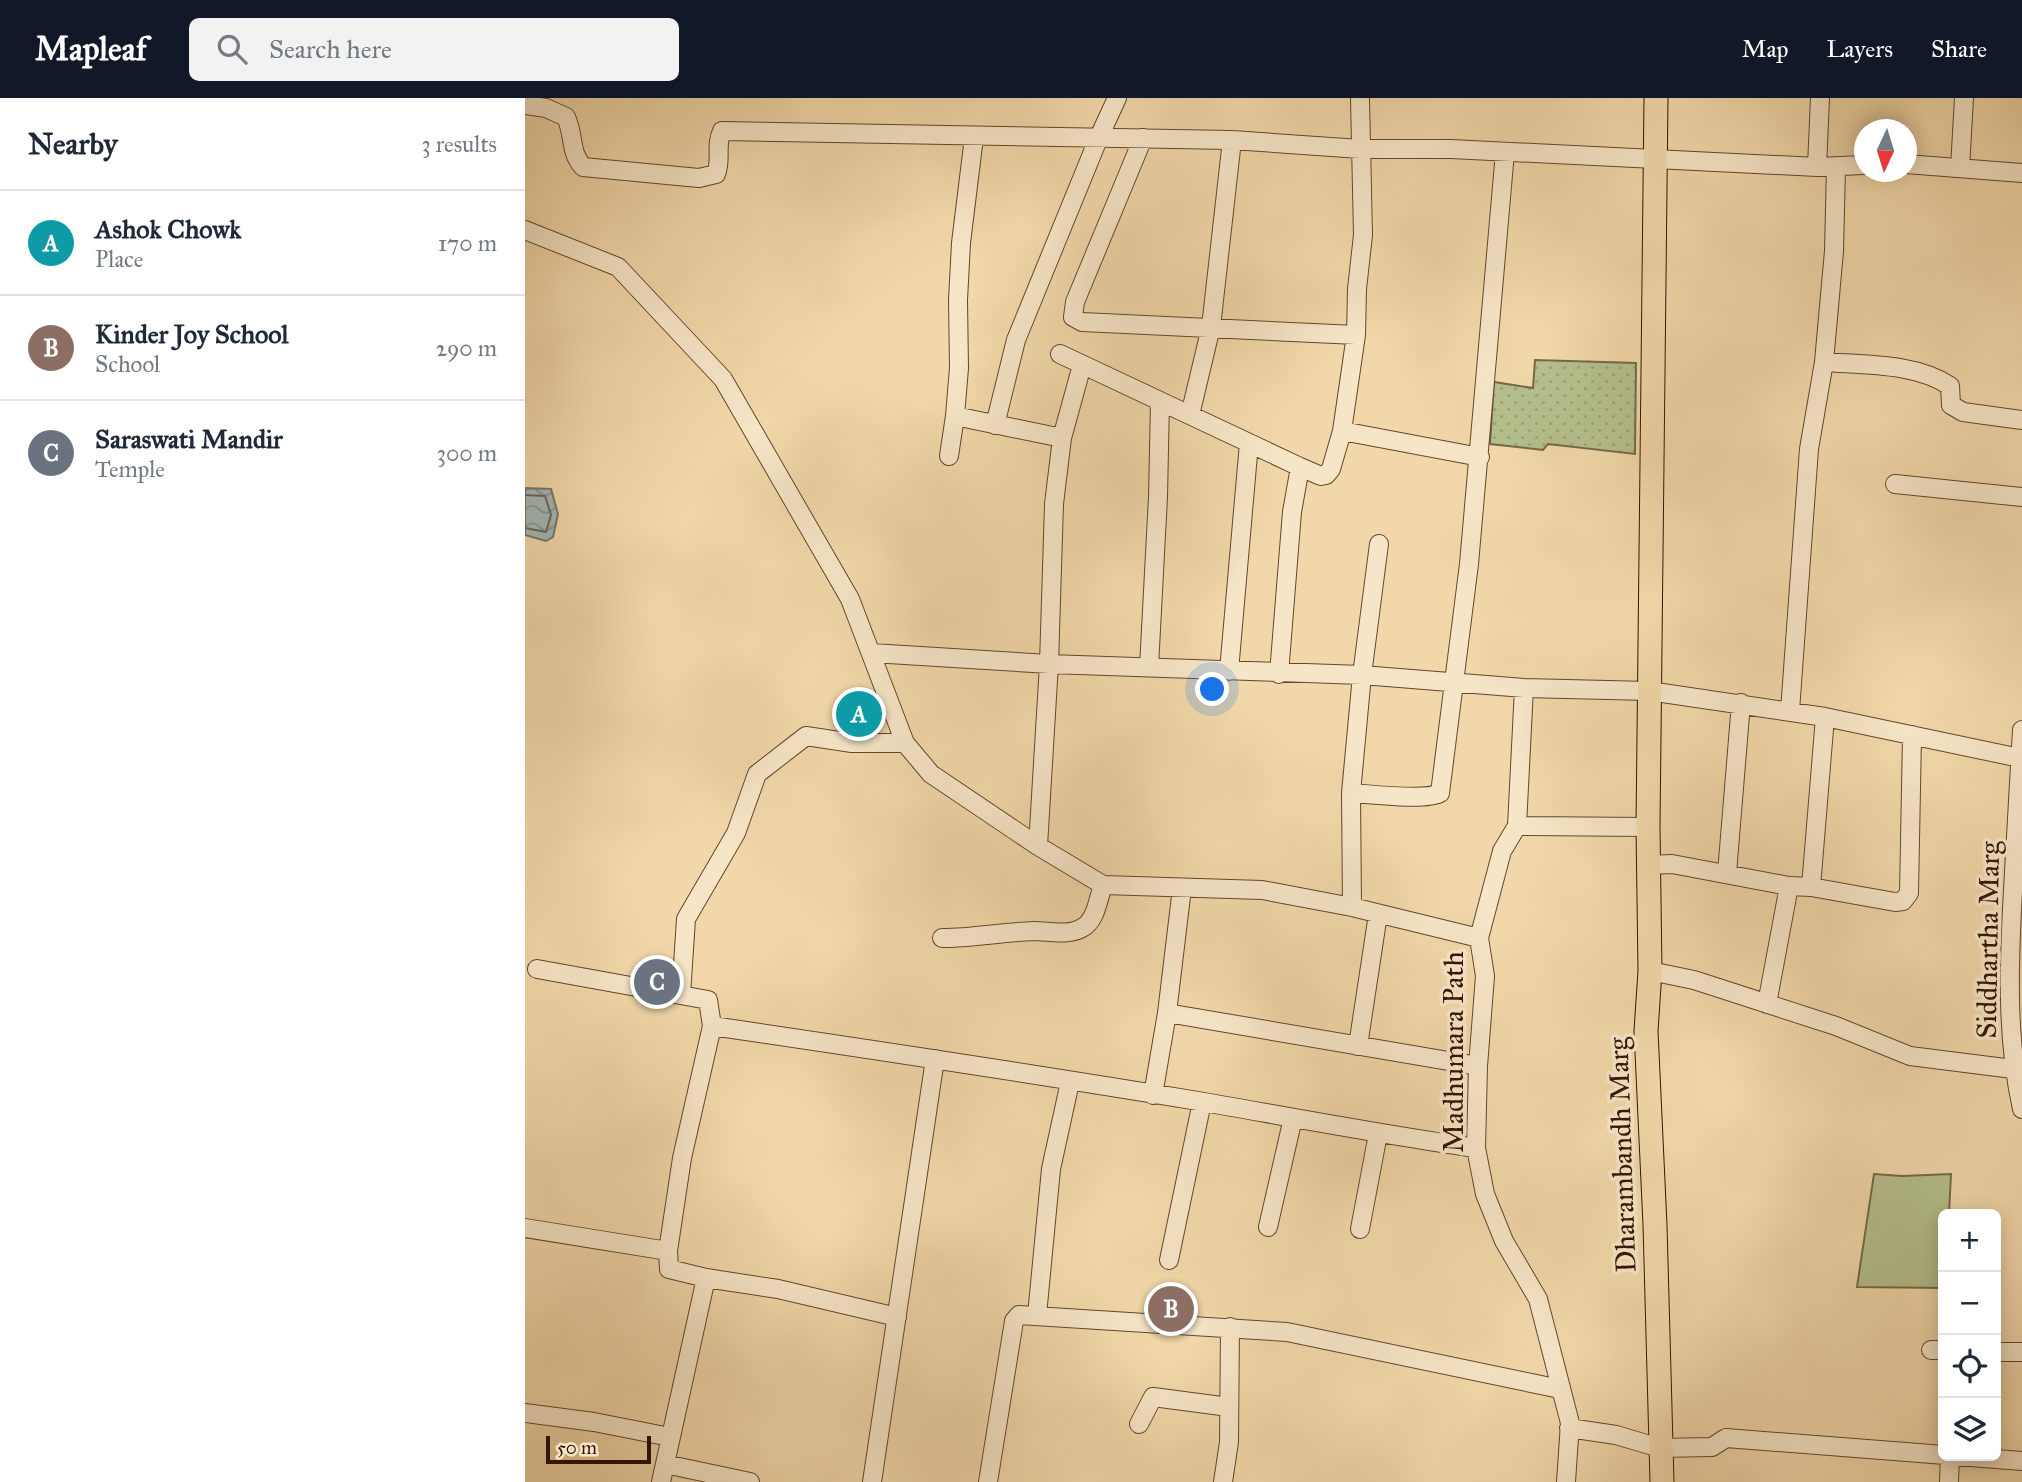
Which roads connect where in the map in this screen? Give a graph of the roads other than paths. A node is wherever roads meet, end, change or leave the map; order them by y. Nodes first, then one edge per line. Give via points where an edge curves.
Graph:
1 (1118, 98) edge
2 (1360, 98) edge
3 (1656, 98) edge
4 (1820, 98) edge
5 (1964, 98) edge
6 (525, 105) edge
7 (974, 137) junction
8 (1098, 137) junction
9 (1143, 138) junction
10 (1232, 140) junction
11 (1360, 149) junction
12 (1505, 152) junction
13 (1655, 160) junction
14 (1917, 165) edge
15 (1854, 166) edge
16 (1817, 167) junction
17 (1836, 167) junction
18 (1959, 168) junction
19 (2022, 173) edge
20 (525, 230) edge
21 (1211, 327) junction
22 (1356, 335) junction
23 (1060, 354) dead end
24 (1823, 362) junction
25 (1082, 365) junction
26 (1160, 401) junction
27 (1190, 415) junction
28 (955, 416) junction
29 (2022, 420) edge
30 (995, 425) junction
31 (1342, 431) junction
32 (1062, 438) junction
33 (1249, 443) junction
34 (950, 456) dead end
35 (1480, 457) junction
36 (1300, 467) junction
37 (1895, 484) dead end
38 (2022, 497) edge
39 (1379, 544) dead end
40 (872, 653) junction
41 (1049, 664) junction
42 (1149, 667) junction
43 (1229, 671) junction
44 (1279, 674) junction
45 (1362, 675) junction
46 (1453, 682) junction
47 (1524, 688) junction
48 (1649, 691) junction
49 (1741, 703) junction
50 (1790, 711) junction
51 (1825, 717) junction
52 (2022, 730) edge
53 (1913, 735) junction
54 (905, 743) junction
55 (2020, 758) edge
56 (1351, 793) junction
57 (2020, 806) edge
58 (1517, 826) junction
59 (1648, 827) junction
60 (1038, 846) junction
61 (1648, 864) junction
62 (1727, 873) junction
63 (1103, 885) junction
64 (1789, 886) junction
65 (1811, 887) junction
66 (1182, 888) junction
67 (1352, 907) junction
68 (1378, 914) junction
69 (941, 938) dead end
70 (1479, 938) junction
71 (537, 969) dead end
72 (1650, 971) junction
73 (681, 995) junction
74 (1767, 1004) junction
75 (1167, 1013) junction
76 (712, 1026) junction
77 (2016, 1032) edge
78 (1358, 1045) junction
79 (935, 1059) junction
80 (1478, 1066) junction
81 (2013, 1069) junction
82 (1070, 1082) junction
83 (1153, 1095) junction
84 (1202, 1102) junction
85 (2022, 1109) edge
86 (1293, 1118) junction
87 (1378, 1134) junction
88 (1476, 1148) junction
89 (1268, 1227) dead end
90 (525, 1228) edge
91 (1360, 1229) dead end
92 (667, 1251) junction
93 (1169, 1260) dead end
94 (706, 1278) junction
95 (1037, 1315) junction
96 (897, 1317) junction
97 (1230, 1327) junction
98 (2001, 1352) edge
99 (2022, 1352) edge
100 (1560, 1389) junction
101 (1229, 1407) junction
102 (525, 1413) edge
103 (1139, 1424) dead end
104 (1569, 1429) junction
105 (670, 1437) junction
106 (1660, 1448) junction
107 (1938, 1456) edge
108 (2001, 1460) edge
109 (1950, 1461) edge
110 (2022, 1461) edge
111 (663, 1473) edge
112 (750, 1482) edge
113 (872, 1482) edge
114 (988, 1482) edge
115 (1223, 1482) edge
116 (1566, 1482) edge
117 (1662, 1482) edge
118 (1949, 1482) edge

1 - 8 street
2 - 11 street
3 - 13 main road, Dharambandh Marg
4 - 16 street
5 - 18 street
6 - 7 street via 566,117 573,156 583,167 699,178 716,174 720,166 722,131
7 - 8 street
7 - 28 street via 961,243
8 - 9 street
8 - 30 street via 1016,340
9 - 10 street
9 - 21 street via 1075,302 1073,317 1082,322
10 - 11 street
10 - 21 street
11 - 12 street
11 - 22 street via 1363,235
12 - 13 street
12 - 35 street
13 - 16 street
13 - 48 main road, Dharambandh Marg
14 - 18 street
15 - 17 street
16 - 17 street
17 - 24 street via 1834,251
18 - 19 street
20 - 40 street via 618,267 723,379 850,599
21 - 22 street
21 - 27 street
22 - 31 street
23 - 25 street
24 - 29 street via 1906,369 1938,378 1950,386 1951,405 1963,412
24 - 50 street via 1809,449
25 - 26 street
25 - 32 street
26 - 27 street
26 - 42 street
27 - 33 street
28 - 30 street
28 - 34 street
30 - 32 street
31 - 35 street
31 - 36 street via 1327,475
32 - 41 street via 1053,512
33 - 36 street
33 - 43 street
35 - 46 street
36 - 44 street
37 - 38 street
39 - 45 street
40 - 41 street
40 - 54 street
41 - 42 street
41 - 60 street
42 - 43 street
43 - 44 street
44 - 45 street
45 - 46 street
45 - 56 street
46 - 47 street
46 - 56 street via 1440,793
47 - 48 street
47 - 58 street
48 - 49 street
48 - 59 main road, Dharambandh Marg
49 - 50 street
49 - 62 street
50 - 51 street
51 - 53 street
51 - 65 street
52 - 55 street, Siddhartha Marg
53 - 55 street
53 - 65 street via 1909,893 1895,902
54 - 60 street via 931,774
54 - 73 street via 852,743 806,736 757,774 736,833 686,919
55 - 57 street, Siddhartha Marg
56 - 67 street
57 - 77 street, Siddhartha Marg via 2012,914
58 - 59 street
58 - 70 street, Madhumara Path via 1502,851
59 - 61 main road, Dharambandh Marg
60 - 63 street
61 - 62 street
61 - 72 main road, Dharambandh Marg
62 - 64 street
63 - 66 street
63 - 69 street via 1085,928
64 - 65 street
64 - 74 street
66 - 67 street via 1262,890
66 - 75 street
67 - 68 street
68 - 70 street
68 - 78 street
70 - 80 street, Madhumara Path via 1485,976
71 - 73 street
72 - 74 street
72 - 106 main road, Dharambandh Marg via 1646,1031
73 - 76 street via 708,1000
74 - 81 street via 1910,1056
75 - 78 street
75 - 83 street
76 - 79 street
76 - 92 street via 682,1158
77 - 81 street, Siddhartha Marg
78 - 80 street
79 - 82 street
79 - 96 street
80 - 88 street, Madhumara Path
81 - 85 street, Siddhartha Marg
82 - 83 street
82 - 95 street via 1051,1168
83 - 84 street
84 - 86 street
84 - 93 street
86 - 87 street
86 - 89 street
87 - 88 street
87 - 91 street
88 - 100 street, Madhumara Path via 1485,1194 1504,1241 1538,1299
90 - 92 street
92 - 94 street via 669,1269
94 - 96 street via 778,1289
94 - 105 street
95 - 97 street
95 - 114 street via 1019,1315 1014,1321
96 - 113 street
97 - 100 street via 1287,1332
97 - 101 street
98 - 99 street
100 - 104 street, Madhumara Path
101 - 103 street via 1153,1397
101 - 115 street
102 - 105 street
104 - 106 street via 1616,1435
104 - 116 street, Madhumara Path
105 - 111 street
106 - 107 street via 1712,1447 1726,1438
106 - 117 main road, Dharambandh Marg
108 - 110 street
109 - 118 street
111 - 112 street

